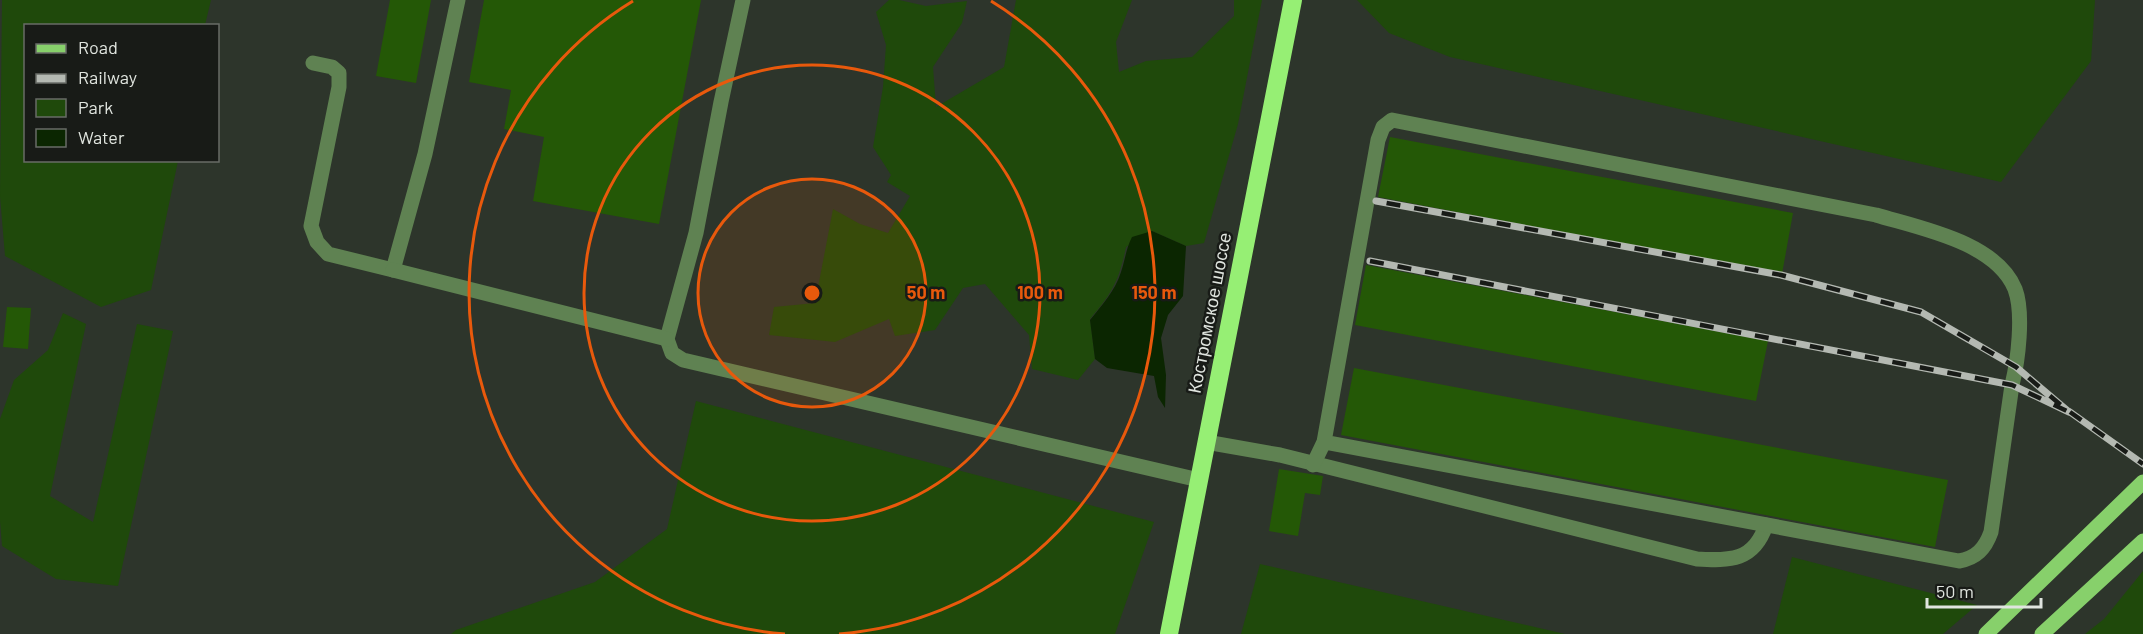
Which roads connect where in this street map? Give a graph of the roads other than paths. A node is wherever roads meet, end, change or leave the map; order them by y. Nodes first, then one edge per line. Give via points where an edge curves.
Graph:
1 (458, 0) edge
2 (743, 0) edge
3 (1293, 0) edge
4 (313, 63) dead end
5 (393, 270) junction
6 (667, 339) junction
7 (1206, 442) junction
8 (1324, 442) junction
9 (1313, 465) junction
10 (1199, 480) junction
11 (2143, 482) edge
12 (1766, 525) junction
13 (2143, 541) edge
14 (1169, 634) edge
15 (1986, 634) edge
16 (2042, 634) edge

1 - 5 street via 425,154
2 - 6 street via 696,233
3 - 7 highway, Костромское шоссе
4 - 5 street via 332,67 339,73 311,226 317,242 328,254
5 - 6 street
6 - 10 street via 672,353 683,360
7 - 9 street
7 - 10 highway, Костромское шоссе
8 - 9 street
8 - 12 street
8 - 12 street via 1378,140 1383,127 1392,120 1876,215 1955,238 1974,247 2005,273 2015,290 2019,317 2016,367 1990,532 1978,553 1959,561
9 - 12 street via 1696,559 1734,558 1754,549
10 - 14 highway, Костромское шоссе
11 - 15 main road
13 - 16 main road

